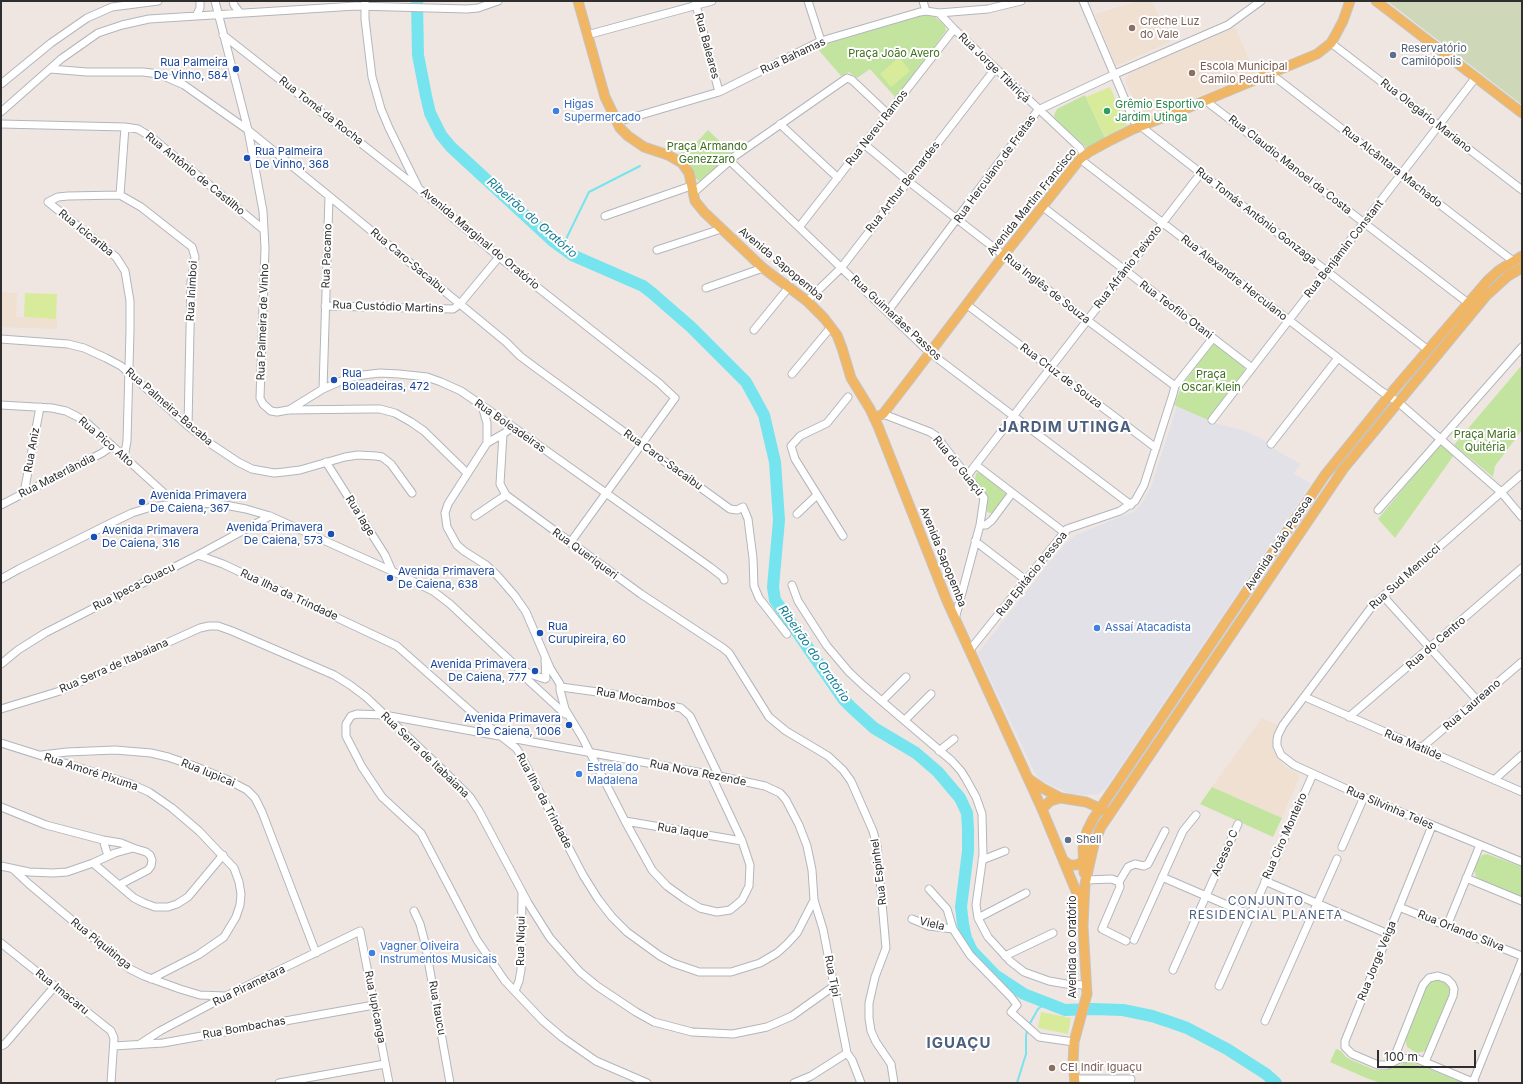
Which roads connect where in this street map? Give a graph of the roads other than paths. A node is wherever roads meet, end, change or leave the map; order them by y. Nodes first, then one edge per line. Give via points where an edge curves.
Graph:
1 (158, 1) edge
2 (200, 1) edge
3 (215, 1) edge
4 (233, 1) edge
5 (498, 1) edge
6 (578, 1) edge
7 (712, 1) edge
8 (808, 1) edge
9 (923, 1) edge
10 (1021, 1) edge
11 (1083, 1) edge
12 (1261, 1) edge
13 (1350, 1) edge
14 (1376, 1) edge
15 (696, 3) edge
16 (111, 4) edge
17 (354, 4) edge
18 (365, 4) edge
19 (926, 11) junction
20 (240, 13) junction
21 (939, 13) junction
22 (218, 15) junction
23 (196, 16) junction
24 (954, 29) junction
25 (223, 35) junction
26 (587, 35) junction
27 (821, 41) junction
28 (1331, 43) junction
29 (50, 69) junction
30 (995, 69) junction
31 (1115, 74) junction
32 (1271, 74) junction
33 (1476, 77) junction
34 (1, 84) edge
35 (720, 92) junction
36 (1206, 101) junction
37 (1038, 110) junction
38 (1, 112) edge
39 (1522, 113) edge
40 (888, 114) junction
41 (617, 122) junction
42 (1, 124) edge
43 (780, 124) junction
44 (1140, 126) junction
45 (1438, 126) junction
46 (125, 127) junction
47 (248, 130) junction
48 (864, 144) junction
49 (1082, 157) junction
50 (730, 160) junction
51 (1201, 173) junction
52 (1401, 174) junction
53 (838, 178) junction
54 (908, 181) junction
55 (418, 188) junction
56 (692, 189) junction
57 (1522, 190) edge
58 (120, 195) junction
59 (329, 196) junction
60 (1043, 207) junction
61 (605, 216) dead end
62 (958, 219) junction
63 (1162, 222) junction
64 (1364, 223) junction
65 (800, 226) junction
66 (721, 229) junction
67 (264, 230) junction
68 (657, 250) dead end
69 (1004, 255) junction
70 (1522, 256) edge
71 (499, 257) junction
72 (1513, 261) junction
73 (763, 268) junction
74 (841, 268) junction
75 (1522, 268) edge
76 (1125, 271) junction
77 (1327, 271) junction
78 (789, 287) junction
79 (706, 288) dead end
80 (807, 301) junction
81 (1468, 303) junction
82 (460, 304) junction
83 (966, 304) junction
84 (325, 306) junction
85 (888, 311) junction
86 (1087, 320) junction
87 (1289, 320) junction
88 (831, 327) junction
89 (754, 330) dead end
90 (1, 338) edge
91 (1213, 338) junction
92 (1522, 347) edge
93 (1428, 350) junction
94 (929, 352) junction
95 (1338, 358) junction
96 (1051, 368) junction
97 (1252, 368) junction
98 (128, 372) junction
99 (792, 374) dead end
100 (1175, 386) junction
101 (323, 389) junction
102 (1388, 396) junction
103 (848, 397) dead end
104 (1398, 402) junction
105 (1, 405) edge
106 (482, 406) junction
107 (40, 407) junction
108 (288, 410) junction
109 (883, 414) junction
110 (1013, 416) junction
111 (874, 418) junction
112 (1212, 420) dead end
113 (188, 426) junction
114 (513, 427) junction
115 (503, 434) junction
116 (1441, 438) junction
117 (487, 443) junction
118 (641, 444) junction
119 (1271, 444) dead end
120 (112, 446) junction
121 (1156, 448) junction
122 (124, 458) junction
123 (326, 462) junction
124 (976, 465) junction
125 (467, 473) junction
126 (1522, 474) edge
127 (967, 476) junction
128 (1501, 492) junction
129 (24, 493) junction
130 (412, 493) dead end
131 (1012, 493) junction
132 (606, 494) junction
133 (506, 495) junction
134 (817, 495) junction
135 (175, 503) junction
136 (1, 505) edge
137 (1131, 505) junction
138 (1378, 510) dead end
139 (797, 514) dead end
140 (270, 516) junction
141 (475, 516) dead end
142 (1522, 517) edge
143 (980, 525) junction
144 (1065, 533) junction
145 (843, 536) dead end
146 (975, 541) junction
147 (570, 543) junction
148 (198, 555) junction
149 (1522, 568) edge
150 (392, 571) junction
151 (1, 579) edge
152 (724, 580) dead end
153 (1027, 581) junction
154 (792, 584) dead end
155 (1383, 596) junction
156 (955, 619) junction
157 (787, 634) dead end
158 (1430, 648) junction
159 (970, 651) junction
160 (544, 655) junction
161 (1522, 662) edge
162 (1, 664) edge
163 (516, 666) junction
164 (906, 678) dead end
165 (546, 679) junction
166 (557, 680) junction
167 (561, 689) junction
168 (931, 694) dead end
169 (545, 695) junction
170 (1305, 698) junction
171 (1477, 700) junction
172 (882, 702) junction
173 (1, 709) edge
174 (384, 716) junction
175 (569, 717) junction
176 (1349, 717) junction
177 (906, 721) junction
178 (1278, 735) joint
179 (504, 738) junction
180 (954, 739) dead end
181 (1, 743) edge
182 (812, 746) joint
183 (1421, 748) junction
184 (939, 750) junction
185 (591, 753) junction
186 (39, 755) junction
187 (1522, 755) edge
188 (1313, 774) junction
189 (715, 775) junction
190 (1027, 776) junction
191 (1494, 780) junction
192 (1522, 792) edge
193 (1108, 796) junction
194 (1364, 797) junction
195 (1061, 798) junction
196 (1086, 802) junction
197 (2, 806) edge
198 (1100, 808) junction
199 (1042, 810) junction
200 (1196, 815) dead end
201 (625, 821) junction
202 (1105, 822) junction
203 (1238, 824) dead end
204 (1432, 826) junction
205 (1165, 831) dead end
206 (102, 840) junction
207 (742, 840) junction
208 (1480, 845) junction
209 (1342, 847) dead end
210 (133, 848) junction
211 (1005, 851) dead end
212 (223, 855) junction
213 (108, 856) junction
214 (1337, 858) dead end
215 (982, 860) junction
216 (1087, 860) junction
217 (1064, 861) junction
218 (1522, 862) edge
219 (93, 863) junction
220 (1, 866) edge
221 (13, 868) junction
222 (1162, 877) junction
223 (1466, 878) junction
224 (1265, 881) junction
225 (1085, 882) junction
226 (1119, 882) junction
227 (119, 885) junction
228 (929, 889) dead end
229 (522, 890) junction
230 (1026, 893) dead end
231 (1206, 896) junction
232 (814, 900) junction
233 (1522, 901) edge
234 (1317, 904) junction
235 (1399, 907) junction
236 (1084, 908) junction
237 (414, 911) dead end
238 (1250, 915) junction
239 (978, 918) junction
240 (912, 919) dead end
241 (1447, 926) junction
242 (953, 929) junction
243 (360, 931) joint
244 (1052, 933) dead end
245 (1388, 934) junction
246 (1134, 940) dead end
247 (1126, 941) dead end
248 (1, 943) edge
249 (316, 953) junction
250 (1005, 956) junction
251 (1522, 956) edge
252 (1522, 960) edge
253 (1173, 970) dead end
254 (151, 979) junction
255 (1086, 985) junction
256 (55, 986) junction
257 (834, 986) junction
258 (1219, 986) dead end
259 (515, 991) junction
260 (226, 996) junction
261 (374, 1005) junction
262 (1265, 1021) dead end
263 (1075, 1039) junction
264 (140, 1044) junction
265 (1, 1046) edge
266 (114, 1046) junction
267 (847, 1053) junction
268 (1392, 1062) junction
269 (1426, 1062) junction
270 (385, 1064) junction
271 (1131, 1079) dead end
272 (1075, 1081) edge
273 (111, 1083) edge
274 (279, 1083) edge
275 (389, 1083) edge
276 (450, 1083) edge
277 (647, 1083) edge
278 (794, 1083) edge
279 (861, 1083) edge
280 (894, 1083) edge
281 (1474, 1083) edge

1 - 16 street
2 - 23 street
3 - 22 street, Rua Palmeira de Vinho
4 - 20 street
5 - 18 street via 467,9 404,8
6 - 26 main road, Avenida Sapopemba
7 - 15 street
8 - 27 street
9 - 19 street
10 - 21 street, Rua Bahamas via 988,9
11 - 31 street, Rua Tomás Antônio Gonzaga
12 - 31 street, Rua Herculano de Freitas via 1228,25
13 - 28 main road, Avenida Martim Francisco
14 - 33 main road
15 - 26 street
15 - 35 street, Rua Baleares
16 - 34 street via 68,30
17 - 18 street
17 - 20 street
18 - 55 street, Avenida Marginal do Oratório via 373,82 389,128
19 - 21 street, Rua Bahamas
19 - 27 street, Rua Bahamas
20 - 22 street
21 - 24 street, Rua Jorge Tibiriçá
22 - 23 street
22 - 25 street, Rua Palmeira de Vinho
23 - 29 street via 149,19 98,33
24 - 30 street, Rua Jorge Tibiriçá
24 - 40 street, Rua Nereu Ramos
25 - 47 street, Rua Palmeira de Vinho
25 - 55 street, Rua Tomé da Rocha
26 - 41 main road, Avenida Sapopemba via 605,97
27 - 35 street, Rua Bahamas
28 - 32 main road, Avenida Martim Francisco via 1316,54
28 - 45 street, Rua Olegário Mariano
29 - 38 street
29 - 47 street, Rua Caro-Sacaibu via 159,74 184,85
30 - 37 street, Rua Jorge Tibiriçá
30 - 54 street, Rua Arthur Bernardes
31 - 37 street, Rua Herculano de Freitas
31 - 44 street, Rua Tomás Antônio Gonzaga via 1134,121
32 - 36 main road, Avenida Martim Francisco
32 - 52 street, Rua Alcântara Machado
33 - 39 main road
33 - 45 street, Rua Benjamin Constant
35 - 41 street, Rua Bahamas
36 - 44 main road, Avenida Martim Francisco
36 - 64 street, Rua Claudio Manoel da Costa
37 - 49 street, Rua Jorge Tibiriçá via 1080,148
37 - 62 street, Rua Herculano de Freitas
40 - 43 street via 847,78
40 - 48 street, Rua Nereu Ramos
41 - 56 main road, Avenida Sapopemba via 638,144 682,163 689,173
42 - 46 street, Rua Antônio de Castilho
43 - 50 street
43 - 53 street
44 - 49 main road, Avenida Martim Francisco
44 - 51 street, Rua Tomás Antônio Gonzaga
45 - 52 street, Rua Benjamin Constant
45 - 57 street, Rua Olegário Mariano
46 - 58 street
46 - 67 street, Rua Antônio de Castilho via 138,129 151,137
47 - 59 street, Rua Caro-Sacaibu
47 - 67 street, Rua Palmeira de Vinho
48 - 53 street, Rua Nereu Ramos
48 - 54 street, Rua Inglês de Souza
49 - 60 main road, Avenida Martim Francisco
49 - 63 street, Rua Alexandre Herculano
50 - 56 street
50 - 65 street, Rua Guimarães Passos
51 - 63 street, Rua Afrânio Peixoto
51 - 77 street, Rua Tomás Antônio Gonzaga
52 - 64 street, Rua Benjamin Constant
52 - 72 street, Rua Alcântara Machado
53 - 65 street, Rua Nereu Ramos
54 - 62 street, Rua Inglês de Souza
54 - 74 street, Rua Arthur Bernardes
55 - 71 street, Avenida Marginal do Oratório
56 - 61 street
56 - 66 main road, Avenida Sapopemba via 698,205
58 - 98 street, Rua Icicariba via 68,196 48,202 121,263 130,301
58 - 113 street, Rua Inimboi via 141,207 194,250
59 - 82 street, Rua Caro-Sacaibu
59 - 84 street, Rua Pacamo
60 - 69 main road, Avenida Martim Francisco
60 - 76 street, Rua Teofilo Otani
62 - 69 street, Rua Inglês de Souza
62 - 85 street, Rua Herculano de Freitas
63 - 76 street, Rua Afrânio Peixoto
63 - 87 street, Rua Alexandre Herculano
64 - 77 street, Rua Benjamin Constant
64 - 81 street, Rua Claudio Manoel da Costa
65 - 74 street, Rua Guimarães Passos
66 - 68 street
66 - 73 main road, Avenida Sapopemba
67 - 108 street, Rua Palmeira de Vinho via 260,398 271,411
69 - 83 main road, Avenida Martim Francisco
69 - 86 street, Rua Inglês de Souza
70 - 72 main road, Avenida João Pessoa
71 - 82 street, Rua Custódio Martins
71 - 118 street, Avenida Marginal do Oratório via 675,398
72 - 81 main road, Avenida João Pessoa via 1488,280
73 - 78 main road, Avenida Sapopemba
73 - 79 street
74 - 80 street, Rua Arthur Bernardes
74 - 85 street, Rua Guimarães Passos
75 - 104 main road, Avenida João Pessoa via 1486,296
76 - 86 street, Rua Afrânio Peixoto
76 - 91 street, Rua Teofilo Otani
77 - 87 street, Rua Benjamin Constant
77 - 93 street, Rua Tomás Antônio Gonzaga
78 - 80 main road, Avenida Sapopemba
78 - 89 street
80 - 88 main road, Avenida Sapopemba
81 - 93 main road, Avenida João Pessoa
82 - 84 street, Rua Custódio Martins via 453,309 444,310
82 - 118 street, Rua Caro-Sacaibu via 530,364
83 - 94 main road, Avenida Martim Francisco
83 - 96 street, Rua Cruz de Souza
84 - 101 street, Rua Pacamo
85 - 94 street, Rua Guimarães Passos
86 - 96 street, Rua Afrânio Peixoto
86 - 100 street, Rua Inglês de Souza
87 - 95 street, Rua Alexandre Herculano
87 - 97 street, Rua Benjamin Constant
88 - 99 street
88 - 111 main road, Avenida Sapopemba via 840,343 851,378
90 - 98 street, Rua Palmeira-Bacaba via 53,342 84,348
91 - 97 street, Rua Teofilo Otani
91 - 100 street, Rua Epitácio Pessoa
92 - 116 street
93 - 102 main road, Avenida João Pessoa
94 - 109 main road, Avenida Martim Francisco
94 - 110 street, Rua Guimarães Passos
95 - 102 street, Rua Alexandre Herculano
95 - 119 street
96 - 110 street, Rua Afrânio Peixoto
96 - 121 street, Rua Cruz de Souza
97 - 112 street, Rua Benjamin Constant
98 - 113 street, Rua Palmeira-Bacaba
98 - 122 street, Rua Icicariba
100 - 121 street, Rua Epitácio Pessoa
101 - 106 street, Rua Boleadeiras via 348,378 363,375 380,373 419,376 448,384
101 - 108 street, Rua Boleadeiras
102 - 104 street, Rua Alexandre Herculano
102 - 193 main road, Avenida João Pessoa via 1325,475
103 - 134 street via 827,423 800,436 791,444 795,459
104 - 116 street, Rua Alexandre Herculano
104 - 202 main road, Avenida João Pessoa via 1344,468
105 - 107 street, Rua Pico Alto
106 - 114 street, Rua Boleadeiras
106 - 117 street via 487,423
107 - 120 street, Rua Pico Alto via 66,411 76,416
107 - 129 street, Rua Aniz
108 - 125 street, Rua Palmeira de Vinho via 380,409 395,414 424,431
109 - 111 main road, Avenida Martim Francisco
109 - 127 street, Rua do Guaçú via 933,434
110 - 124 street, Rua Afrânio Peixoto
110 - 137 street, Rua Guimarães Passos
111 - 156 main road, Avenida Sapopemba
113 - 123 street, Rua Palmeira-Bacaba via 219,450 256,470 289,472
114 - 115 street
114 - 132 street, Rua Boleadeiras
115 - 117 street
115 - 133 street via 500,484
116 - 128 street, Rua Alexandre Herculano
116 - 138 street
117 - 125 street
118 - 132 street
118 - 157 street, Rua Caro-Sacaibu via 730,509 737,510 743,506 748,519 756,592
120 - 122 street, Rua Pico Alto
120 - 129 street, Rua Materlândia
121 - 137 street, Rua Epitácio Pessoa via 1142,491
122 - 135 street, Rua Pico Alto
123 - 130 street, Rua Palmeira-Bacaba via 358,455 382,457 391,464
123 - 150 street, Rua Iage via 385,555
124 - 127 street, Rua Afrânio Peixoto
124 - 131 street
125 - 160 street via 448,504 445,513 447,527 457,545 496,574 515,596 526,612
126 - 128 street, Rua Sud Menucci
127 - 143 street, Rua do Guaçú via 984,498
128 - 142 street, Rua Alexandre Herculano
128 - 155 street, Rua Sud Menucci
129 - 136 street, Rua Materlândia
131 - 143 street via 992,520
131 - 144 street
132 - 147 street
132 - 152 street, Rua Boleadeiras via 721,575
133 - 141 street
133 - 147 street, Rua Queriqueri
134 - 139 street
134 - 145 street
135 - 140 street via 225,505
135 - 151 street via 132,513
137 - 144 street, Rua Epitácio Pessoa via 1071,527
140 - 148 street, Rua Ipeca-Guacu
140 - 150 street
143 - 146 street, Rua do Guaçú
144 - 153 street, Rua Epitácio Pessoa
146 - 153 street
146 - 156 street, Rua do Guaçú
147 - 182 street, Rua Queriqueri via 728,653 769,717 786,731
148 - 162 street, Rua Ipeca-Guacu via 45,633
148 - 179 street, Rua Ilha da Trindade via 223,564 397,646
149 - 158 street, Rua do Centro
150 - 163 street via 433,591 450,604
153 - 159 street, Rua Epitácio Pessoa
154 - 172 street via 798,601 827,646 853,676
155 - 158 street
155 - 170 street, Rua Sud Menucci via 1370,609
156 - 159 main road, Avenida Sapopemba
158 - 171 street
158 - 176 street, Rua do Centro
159 - 190 main road, Avenida Sapopemba
160 - 165 street
160 - 166 street
161 - 171 street, Rua Laureano
163 - 165 street
163 - 169 street
164 - 172 street
165 - 166 street via 552,677
165 - 169 street via 541,686
166 - 167 street
167 - 169 street via 556,696
167 - 175 street
167 - 189 street, Rua Mocambos via 612,694 681,708 690,716
168 - 177 street
169 - 175 street
170 - 176 street, Rua Matilde
170 - 178 street, Rua Sud Menucci
171 - 183 street, Rua Laureano
172 - 177 street
173 - 174 street, Rua Serra de Itabaiana via 60,691 183,635 209,626 218,626 334,675 366,698
174 - 179 street, Rua Nova Rezende
174 - 229 street, Rua Serra de Itabaiana via 470,797
174 - 259 street, Rua Nova Rezende via 351,716 346,724 346,736 382,797 421,833 477,940
175 - 185 street, Rua Mocambos
176 - 183 street, Rua Matilde
177 - 184 street
178 - 188 street, Rua Silvinha Teles via 1278,746 1284,758
179 - 185 street, Rua Nova Rezende
179 - 232 street, Rua Ilha da Trindade via 520,754 598,900 627,932 649,950 671,962 699,972 716,973 731,972 760,963 788,944
180 - 184 street
181 - 186 street, Rua Amoré Pixuma
182 - 280 street, Rua Espinhel via 836,763 851,781 874,831 886,948 875,977 869,1003 869,1018 876,1042 891,1064
183 - 191 street, Rua Matilde
184 - 215 street via 961,771 979,805 983,824
185 - 189 street, Rua Nova Rezende
185 - 201 street, Rua Mocambos
186 - 212 street, Rua Amoré Pixuma via 149,792 172,808
186 - 249 street, Rua Iupicai via 115,750 151,753 194,766 247,790 255,798 262,812
187 - 191 street
188 - 194 street, Rua Silvinha Teles
188 - 224 street, Rua Ciro Monteiro
189 - 207 street, Rua Mocambos
189 - 232 street, Rua Nova Rezende via 765,786 786,800 807,846
190 - 195 main road, Avenida Sapopemba via 1038,786
190 - 199 main road, Avenida Sapopemba
191 - 192 street, Rua Matilde
193 - 196 main road via 1098,801
193 - 198 main road, Avenida João Pessoa
194 - 204 street, Rua Silvinha Teles
194 - 209 street
195 - 196 main road
195 - 199 main road via 1050,801
196 - 198 main road
197 - 206 street via 46,825
198 - 202 main road via 1107,813
198 - 216 main road, Avenida João Pessoa via 1087,831 1083,848
199 - 217 main road, Avenida Sapopemba
200 - 222 street via 1183,831
201 - 207 street, Rua Iaque
201 - 207 street, Rua Mocambos via 659,879 685,899 711,911 730,910 746,893 750,865
202 - 216 main road, Avenida João Pessoa
203 - 231 street, Acesso C
204 - 208 street, Rua Silvinha Teles
204 - 235 street, Rua Jorge Veiga
205 - 226 street via 1148,864 1128,867
206 - 210 street
206 - 213 street
208 - 218 street, Rua Silvinha Teles
208 - 223 street
210 - 213 street
210 - 227 street via 150,855 151,866
211 - 215 street
212 - 227 street via 188,897 168,907 144,903
212 - 254 street, Rua Amoré Pixuma via 234,868 239,882 241,894 236,918 224,936 211,947
213 - 219 street
214 - 234 street
215 - 239 street via 976,905
216 - 217 main road via 1073,865
216 - 225 main road, Avenida João Pessoa
217 - 236 main road, Avenida Sapopemba
219 - 221 street via 67,872 53,873
219 - 227 street
220 - 221 street
221 - 254 street, Rua Piquitinga via 120,962
222 - 231 street
222 - 246 street
223 - 233 street
223 - 241 street
224 - 234 street
224 - 238 street, Rua Ciro Monteiro
225 - 226 street via 1112,879
225 - 236 main road, Avenida do Oratório
226 - 247 street via 1120,887 1102,929
228 - 242 street via 947,908
229 - 257 street, Rua Serra de Itabaiana via 550,938 580,972 597,986 654,1022 710,1034 751,1031 792,1016
229 - 259 street, Rua Niqui via 521,970
230 - 239 street
231 - 238 street
231 - 253 street, Acesso C
232 - 257 street, Rua Tipi via 823,929
234 - 245 street
234 - 262 street
235 - 241 street, Rua Orlando Silva
235 - 245 street, Rua Jorge Veiga
236 - 255 main road, Avenida do Oratório
237 - 276 street, Rua Itaucu via 425,943
238 - 258 street, Rua Ciro Monteiro
239 - 250 street via 988,937
240 - 242 street, Viela via 929,926
241 - 251 street, Rua Orlando Silva
242 - 263 street via 970,955 1017,1005 1011,1012 1040,1037
243 - 249 street, Rua Pirametara
243 - 261 street, Rua Iupicanga
244 - 250 street
245 - 268 street, Rua Jorge Veiga via 1345,1046 1352,1054 1378,1065 1383,1066
248 - 256 street, Rua Imacaru
249 - 260 street, Rua Pirametara
250 - 255 street via 1024,972 1035,977 1066,984
252 - 281 street
254 - 260 street, Rua Piquitinga via 200,995
255 - 263 main road, Avenida do Oratório via 1087,994
256 - 265 street
256 - 266 street, Rua Imacaru via 111,1030
257 - 267 street, Rua Tipi
259 - 277 street via 543,1021 588,1056
260 - 264 street, Rua Pirametara
261 - 264 street, Rua Bombachas via 171,1042
261 - 270 street, Rua Iupicanga
263 - 272 main road, Avenida do Oratório
264 - 266 street, Rua Bombachas
266 - 273 street
267 - 278 street via 811,1076
267 - 279 street, Rua Tipi
268 - 269 street via 1407,1058
268 - 269 street via 1423,985 1429,978 1438,976 1447,979 1454,989
269 - 281 street
270 - 274 street
270 - 275 street, Rua Iupicanga
271 - 272 street

